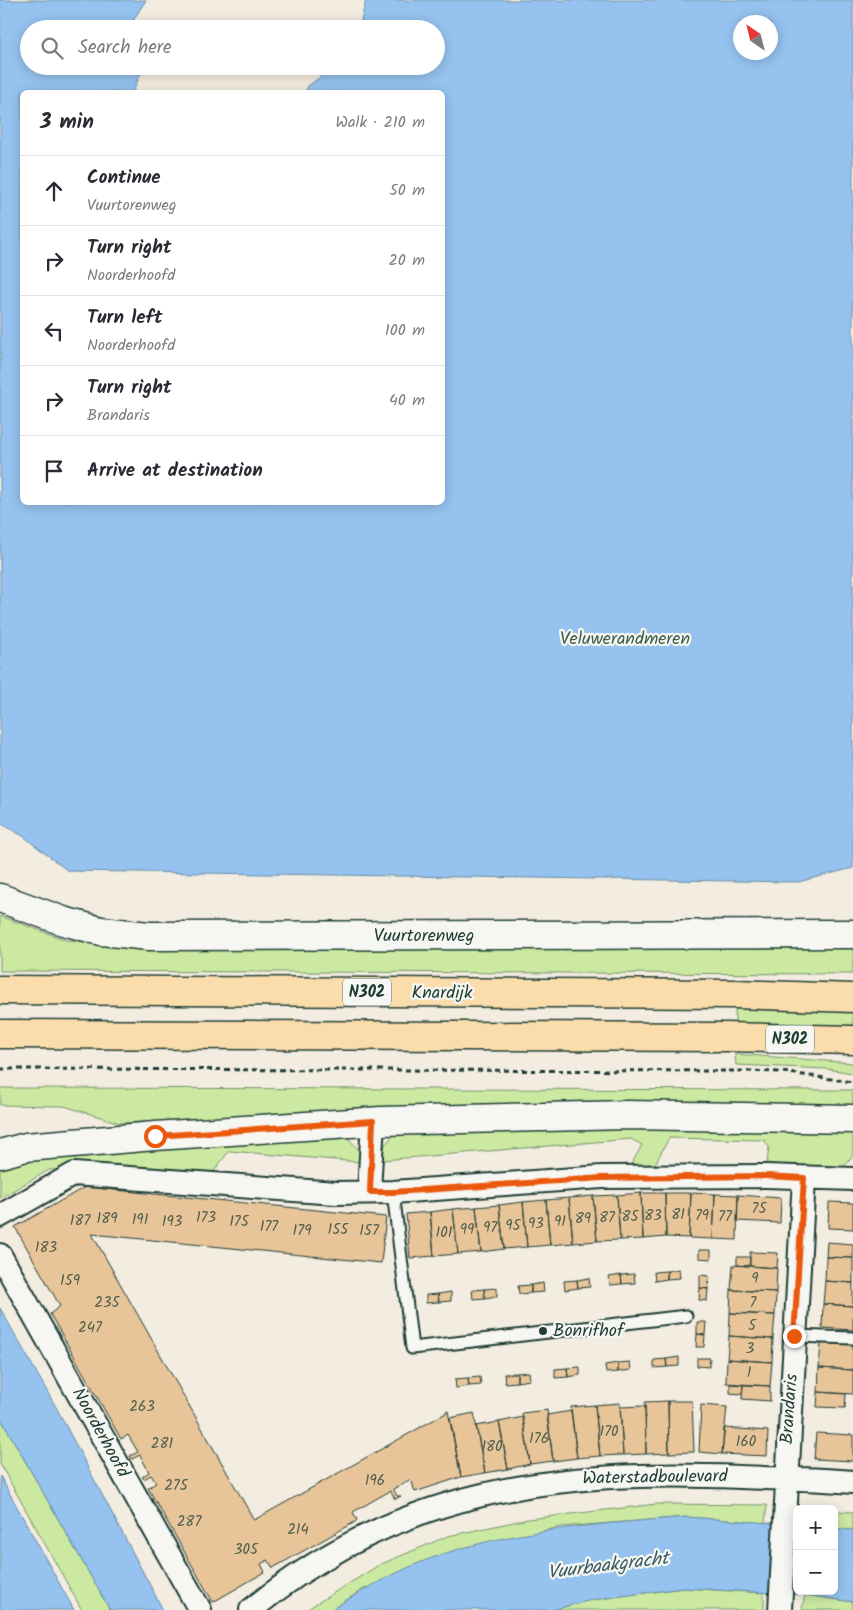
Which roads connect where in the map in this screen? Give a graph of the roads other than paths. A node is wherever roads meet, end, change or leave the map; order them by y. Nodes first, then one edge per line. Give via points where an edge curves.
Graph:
1 (0, 898) edge
2 (853, 934) edge
3 (0, 990) edge
4 (853, 998) edge
5 (0, 1034) edge
6 (853, 1040) edge
7 (853, 1119) edge
8 (373, 1121) junction
9 (0, 1154) edge
10 (804, 1178) junction
11 (853, 1179) edge
12 (370, 1192) junction
13 (393, 1192) junction
14 (0, 1216) edge
15 (0, 1255) edge
16 (686, 1316) dead end
17 (794, 1336) junction
18 (853, 1338) edge
19 (785, 1478) junction
20 (853, 1482) edge
21 (780, 1602) edge
22 (200, 1610) edge
23 (251, 1610) edge

1 - 2 street, Vuurtorenweg via 100,931 149,936
3 - 4 main road, Knardijk / N302 via 725,994
5 - 6 main road, N302
7 - 8 street via 627,1115
8 - 9 street via 53,1144
8 - 12 street
10 - 11 street
10 - 13 street via 602,1178
10 - 17 street, Brandaris
12 - 13 street
12 - 14 street via 74,1174
13 - 16 lane via 412,1348
15 - 22 street, Noorderhoofd
17 - 18 lane
17 - 19 street, Brandaris
19 - 20 street, Waterstadboulevard
19 - 21 street, Brandaris
19 - 23 street, Waterstadboulevard via 675,1474 582,1478 460,1499 403,1518 340,1548 280,1586

